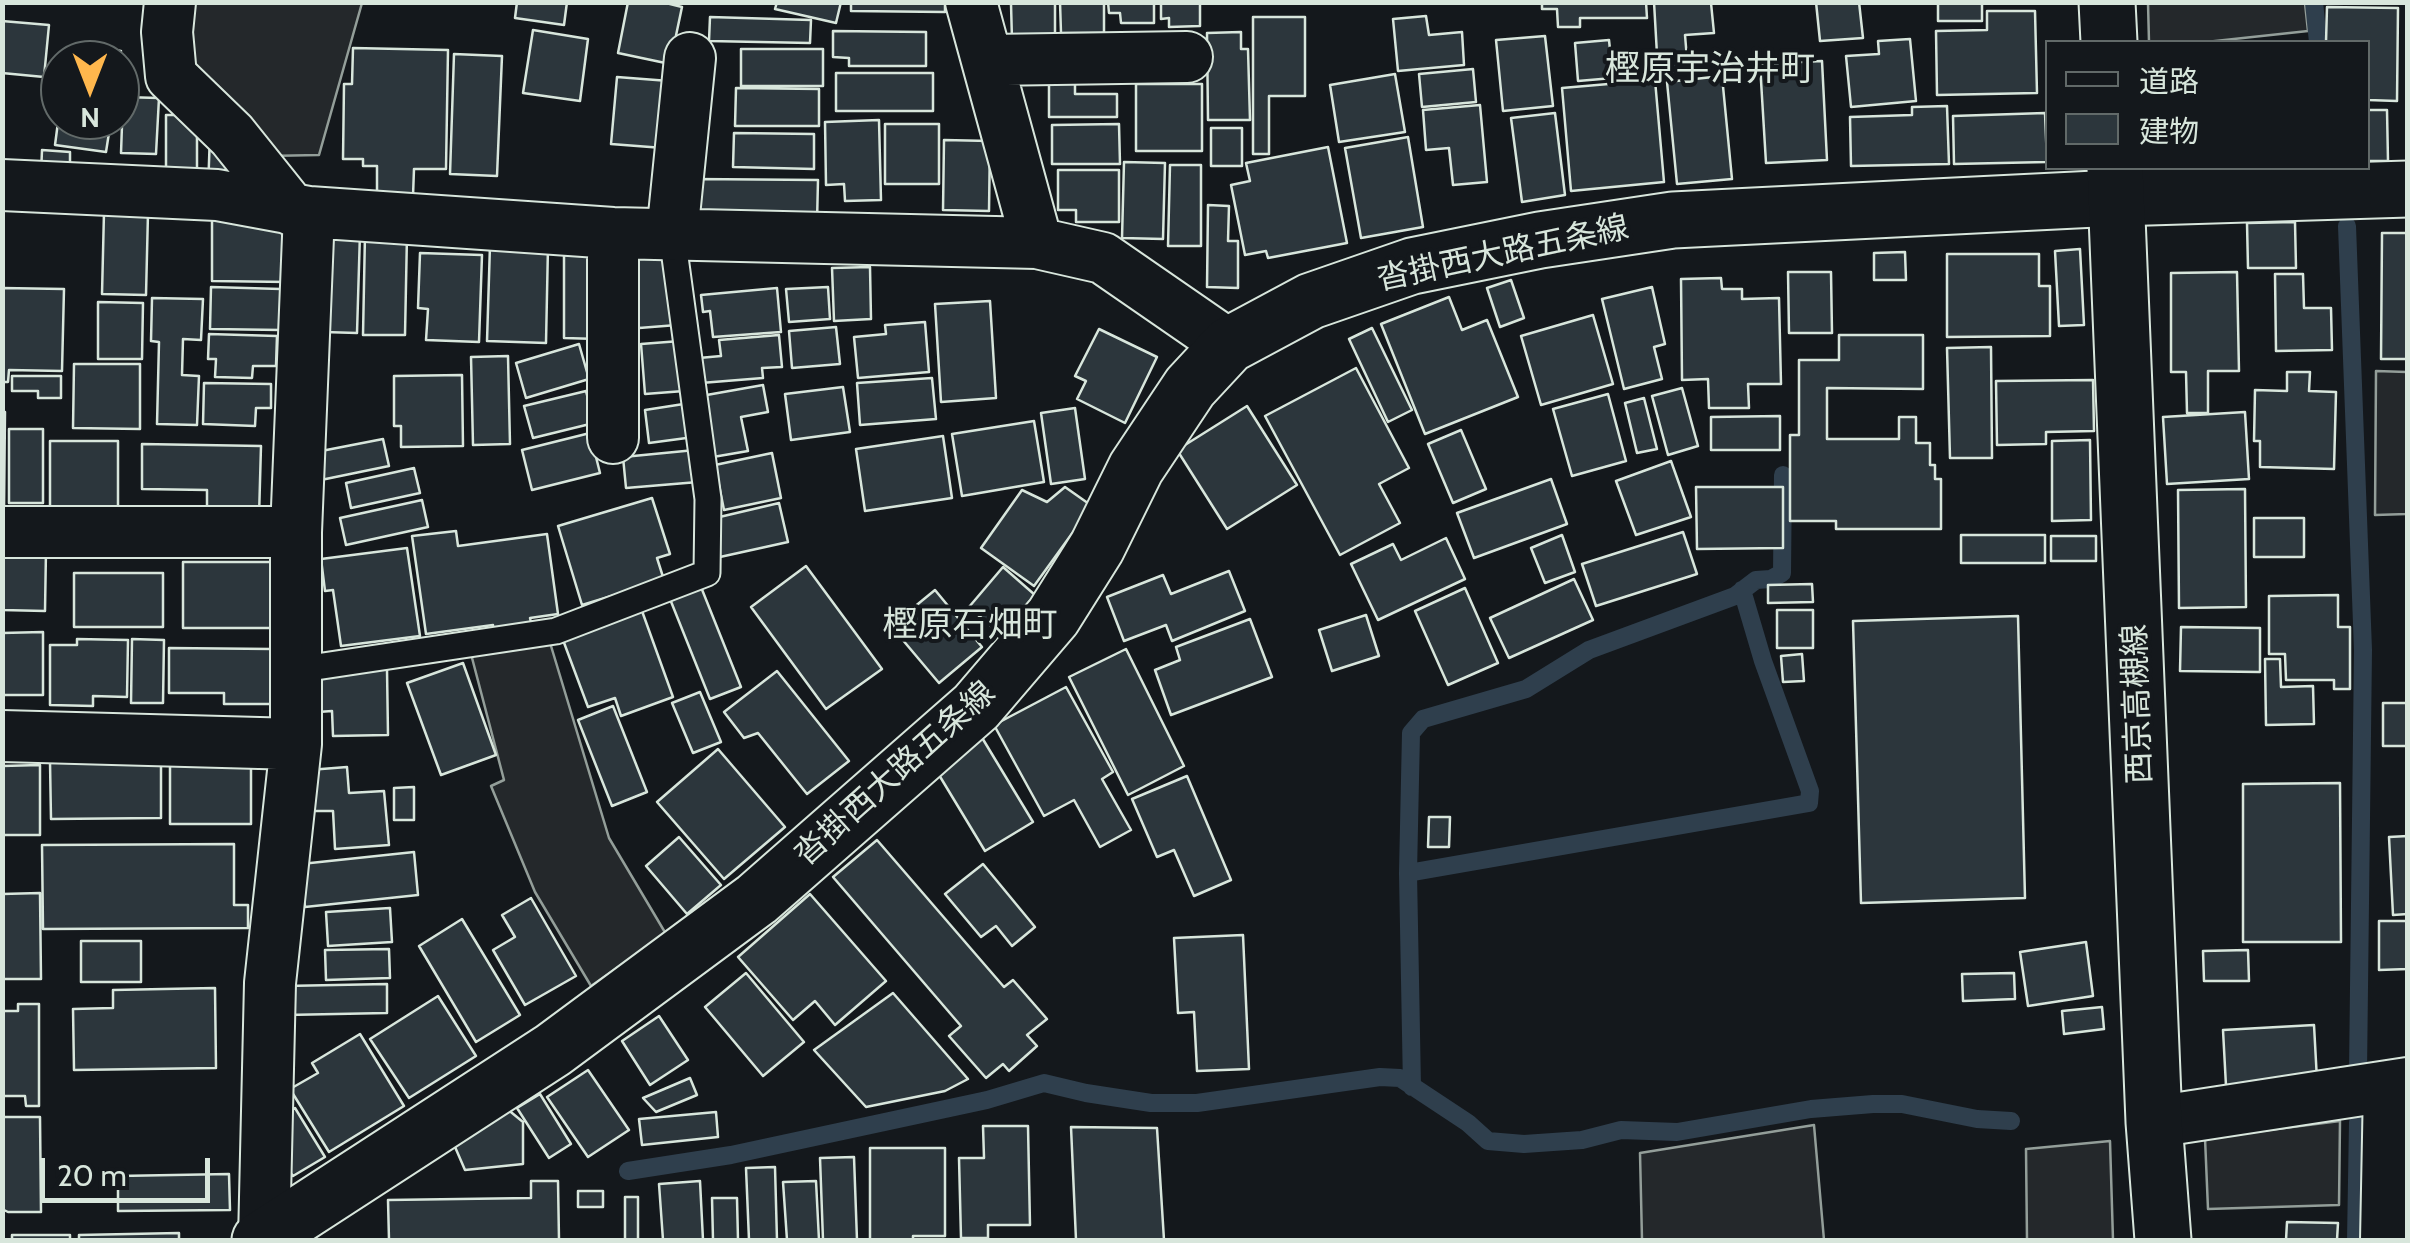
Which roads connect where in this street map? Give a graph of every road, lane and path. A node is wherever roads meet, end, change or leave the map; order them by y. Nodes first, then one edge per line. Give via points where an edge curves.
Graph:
1 (170, 2) edge
2 (971, 2) edge
3 (2108, 2) edge
4 (2109, 40) edge
5 (690, 58) dead end
6 (1188, 58) dead end
7 (990, 60) junction
8 (2115, 183) edge
9 (2, 185) edge
10 (2408, 189) edge
11 (300, 211) junction
12 (613, 233) junction
13 (672, 235) junction
14 (1038, 243) junction
15 (1229, 345) junction
16 (613, 438) dead end
17 (2, 532) edge
18 (296, 532) junction
19 (296, 670) junction
20 (2, 736) edge
21 (296, 744) junction
22 (2398, 1084) edge
23 (2154, 1122) junction
24 (263, 1240) edge
25 (2162, 1240) edge
26 (2386, 1240) edge

1 - 11 street via 171,76
2 - 7 street
3 - 4 main road
5 - 13 street
6 - 7 street
7 - 14 street
8 - 10 main road, 沓掛西大路五条線
8 - 15 main road, 沓掛西大路五条線 via 1673,220 1540,240 1412,266 1311,300
8 - 23 main road, 西京高槻線
9 - 11 street via 217,196
11 - 12 street
11 - 18 street
12 - 13 street
12 - 16 street
13 - 14 street
13 - 19 lane via 708,499 708,573 556,631
14 - 15 street via 1103,258
15 - 24 main road, 沓掛西大路五条線 via 1190,387 1136,468 1053,617 976,707 742,910 553,1050
17 - 18 street
18 - 19 street
19 - 21 street
20 - 21 street
21 - 24 street via 270,983
22 - 23 street
22 - 26 street
23 - 25 main road, 西京高槻線

